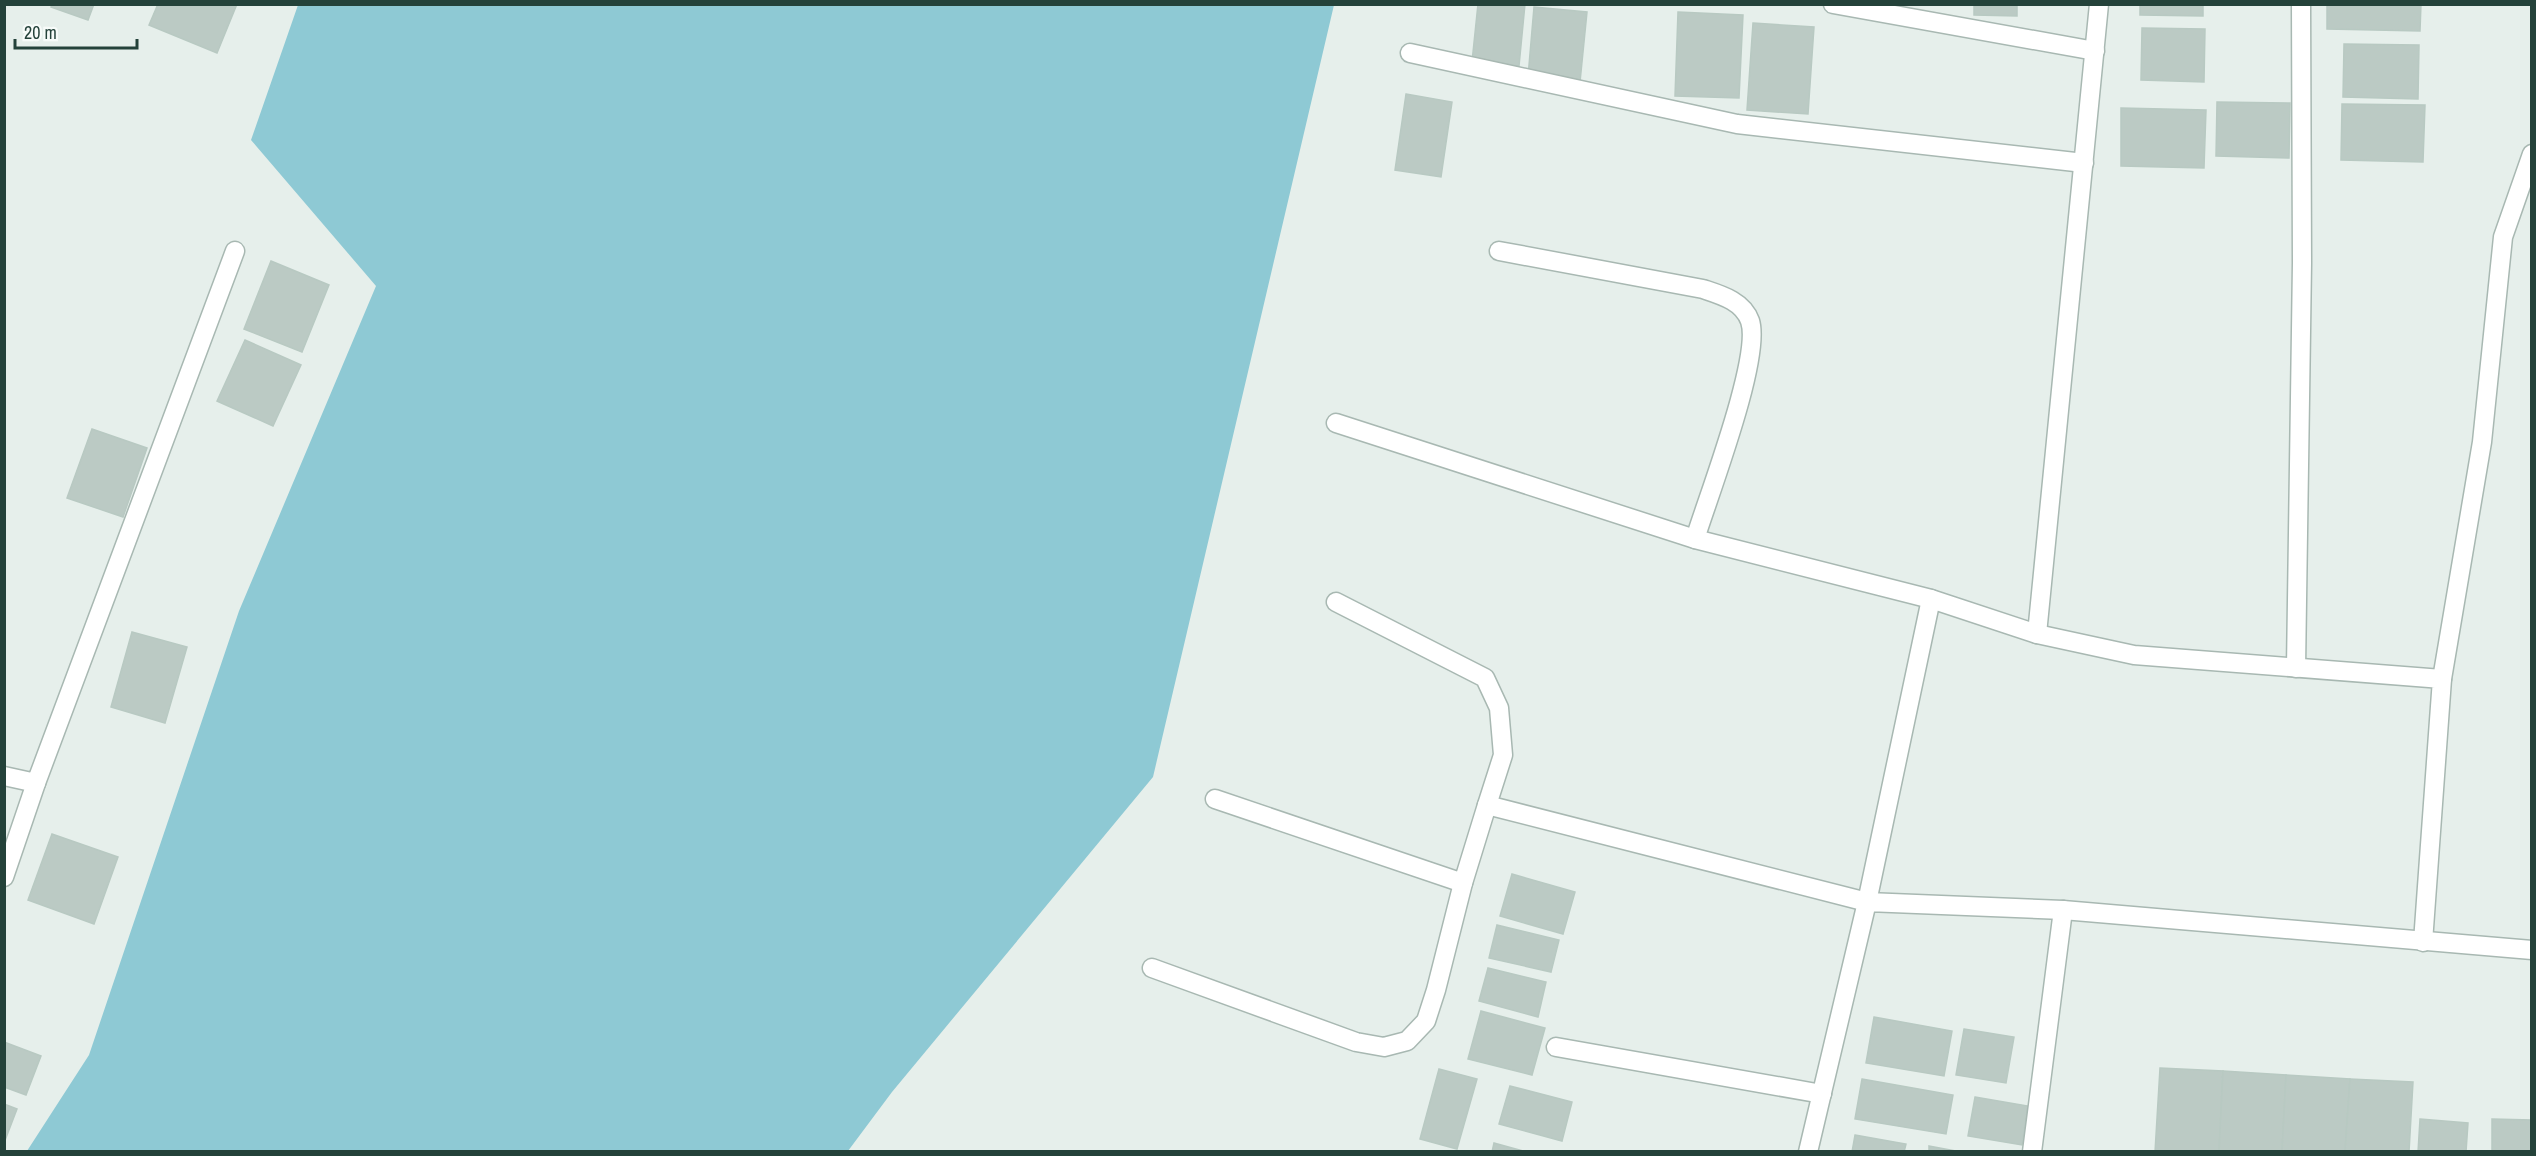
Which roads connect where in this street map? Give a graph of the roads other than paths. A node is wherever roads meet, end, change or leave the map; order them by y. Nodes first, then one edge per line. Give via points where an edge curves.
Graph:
1 (1833, 4) edge
2 (2100, 4) edge
3 (2301, 4) edge
4 (2095, 51) junction
5 (1410, 53) dead end
6 (2532, 154) edge
7 (2084, 163) junction
8 (235, 250) dead end
9 (1499, 251) dead end
10 (1336, 423) dead end
11 (1695, 539) junction
12 (1932, 599) junction
13 (1336, 602) dead end
14 (2037, 634) junction
15 (2296, 668) junction
16 (2442, 679) junction
17 (4, 776) edge
18 (36, 783) junction
19 (1215, 800) dead end
20 (1487, 805) junction
21 (4, 877) edge
22 (1463, 883) junction
23 (1867, 902) junction
24 (2062, 910) junction
25 (2423, 942) junction
26 (2532, 950) edge
27 (1152, 968) dead end
28 (1556, 1047) dead end
29 (1822, 1094) junction
30 (1808, 1152) edge
31 (2032, 1152) edge

1 - 4 street
2 - 4 street
3 - 15 street
4 - 7 street
5 - 7 street via 1737,124
6 - 16 street via 2504,237 2482,442
7 - 14 street
8 - 18 street
9 - 11 street via 1703,289 1734,299 1750,321 1753,348 1746,379
10 - 11 street
11 - 12 street
12 - 14 street
12 - 23 street
13 - 20 street via 1485,678 1499,708 1503,755
14 - 15 street via 2134,655
15 - 16 street
16 - 25 street
17 - 18 street
18 - 21 street
19 - 22 street
20 - 22 street
20 - 23 street
22 - 27 street via 1426,1021 1407,1041 1384,1047 1356,1042
23 - 24 street
23 - 29 street
24 - 25 street
24 - 31 street
25 - 26 street
28 - 29 street
29 - 30 street

